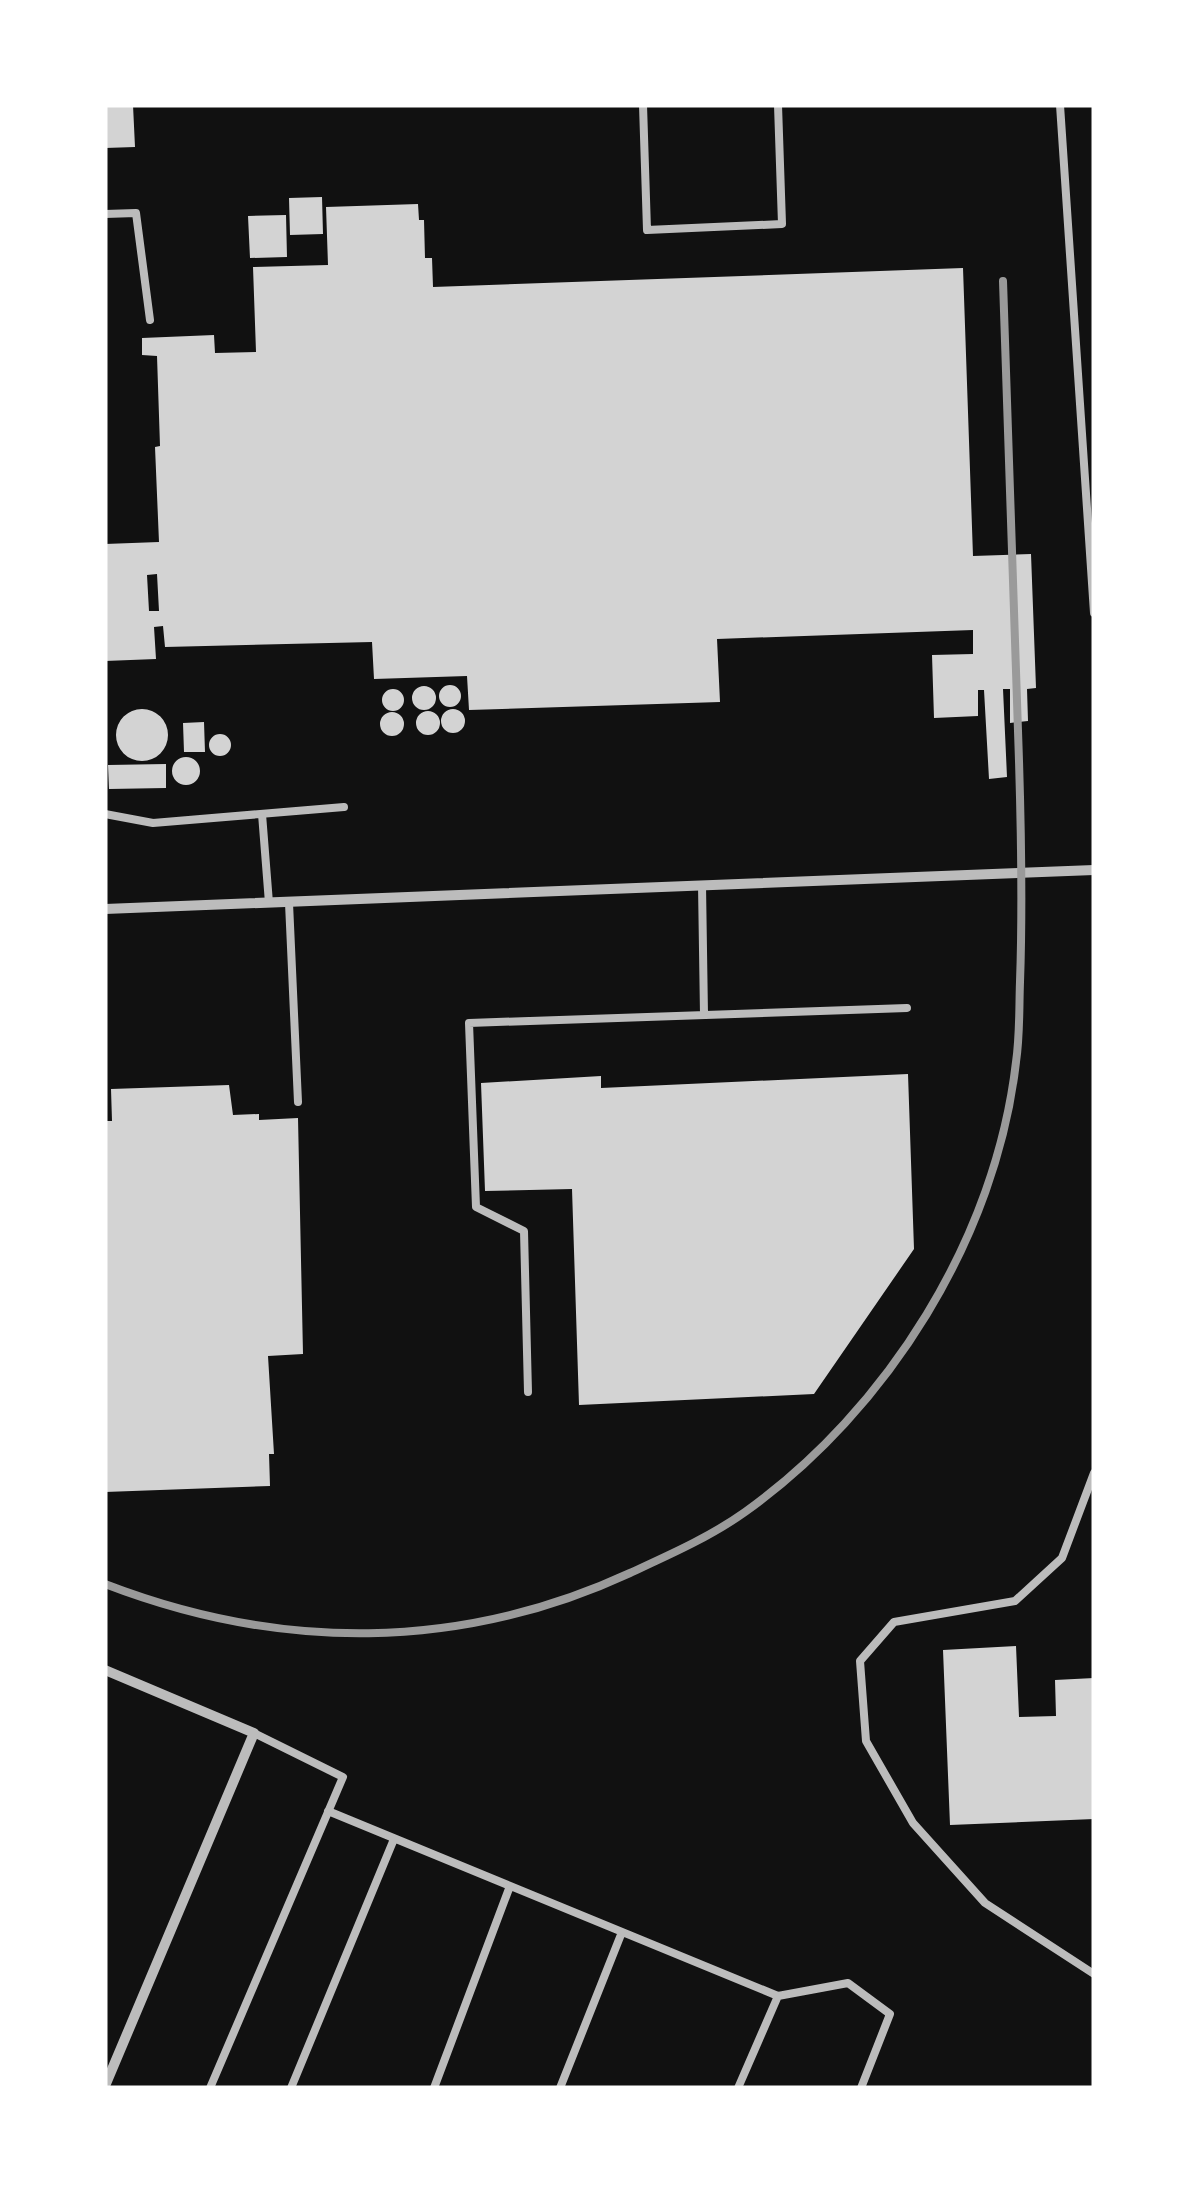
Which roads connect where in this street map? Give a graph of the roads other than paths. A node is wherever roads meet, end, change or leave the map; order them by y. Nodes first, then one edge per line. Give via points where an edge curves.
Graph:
1 (644, 105) edge
2 (778, 105) edge
3 (1060, 105) edge
4 (105, 214) edge
5 (150, 320) dead end
6 (1094, 614) edge
7 (344, 808) dead end
8 (105, 814) edge
9 (262, 814) junction
10 (1094, 870) edge
11 (702, 886) junction
12 (289, 902) junction
13 (269, 903) junction
14 (105, 909) edge
15 (907, 1008) dead end
16 (704, 1015) junction
17 (298, 1102) dead end
18 (528, 1392) dead end
19 (1094, 1472) edge
20 (105, 1670) edge
21 (254, 1733) junction
22 (328, 1811) junction
23 (394, 1839) junction
24 (510, 1886) junction
25 (622, 1932) junction
26 (1094, 1974) edge
27 (778, 1996) junction
28 (105, 2086) edge
29 (210, 2088) edge
30 (290, 2088) edge
31 (434, 2088) edge
32 (560, 2088) edge
33 (738, 2088) edge
34 (861, 2088) edge

1 - 2 lane via 646,230 782,224
3 - 6 lane
4 - 5 lane via 136,213
7 - 9 lane
8 - 9 lane via 153,823
9 - 13 lane
10 - 11 street
11 - 12 street
11 - 16 lane
12 - 13 street
12 - 17 lane
13 - 14 street
15 - 16 lane
16 - 18 lane via 468,1023 476,1207 524,1230
19 - 26 lane via 1062,1558 1016,1601 894,1622 860,1661 866,1741 914,1823 985,1903
20 - 21 street
21 - 22 lane via 343,1776
21 - 28 street
22 - 23 lane
22 - 29 lane
23 - 24 lane
23 - 30 lane
24 - 25 lane
24 - 31 lane
25 - 27 lane
25 - 32 lane
27 - 33 lane
27 - 34 lane via 848,1982 890,2014

